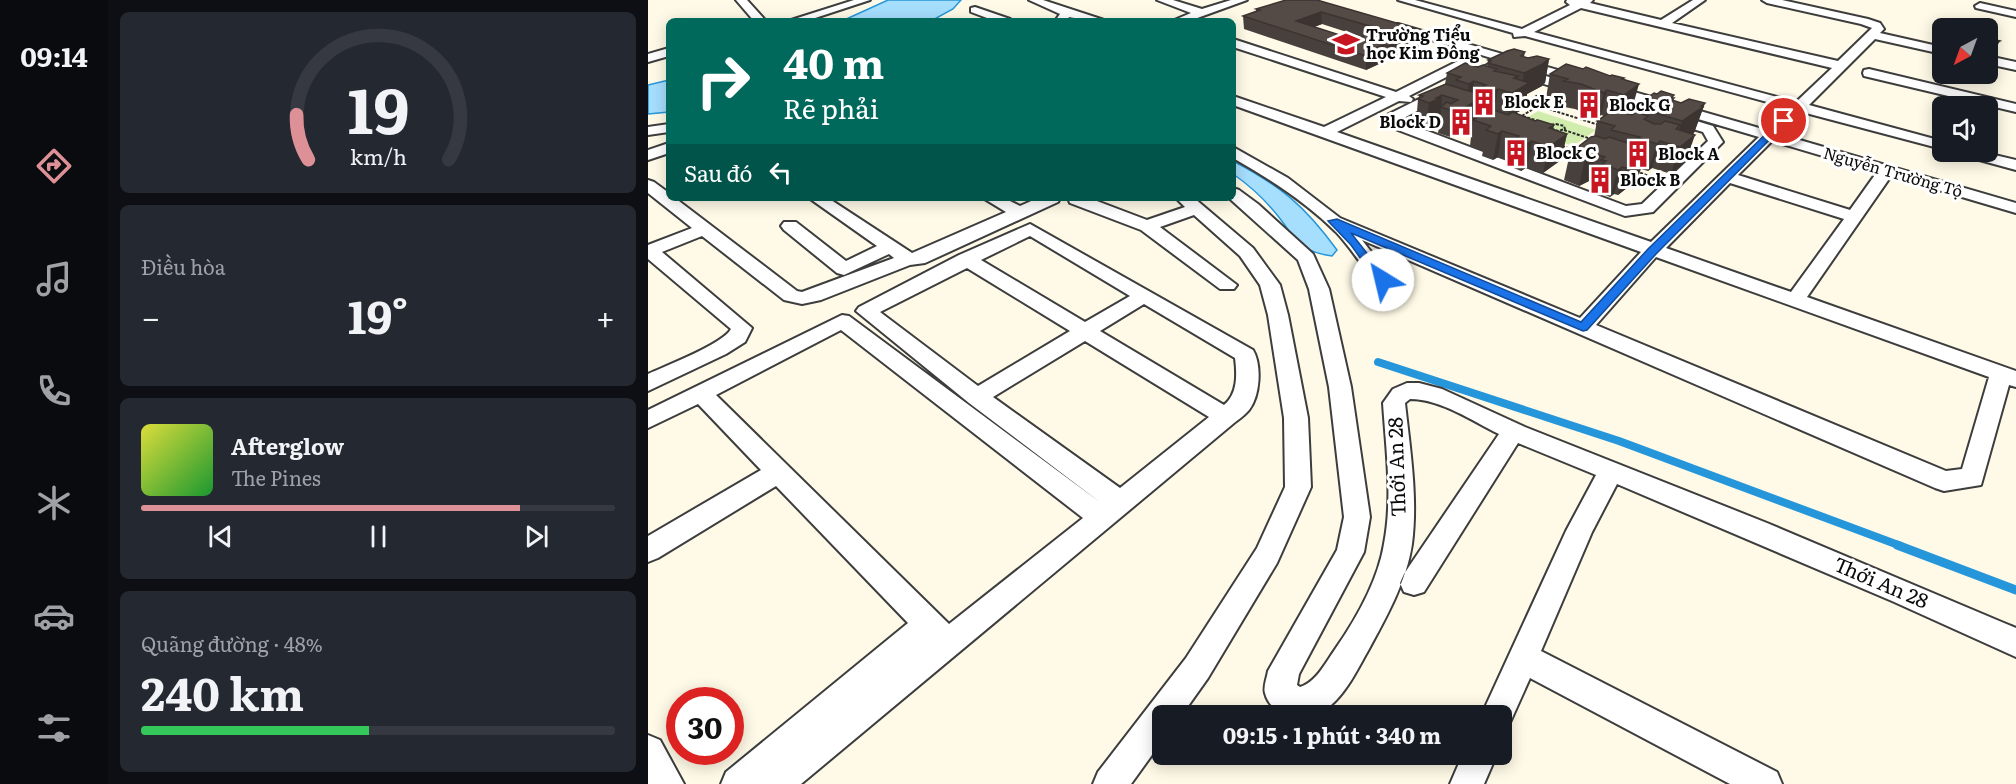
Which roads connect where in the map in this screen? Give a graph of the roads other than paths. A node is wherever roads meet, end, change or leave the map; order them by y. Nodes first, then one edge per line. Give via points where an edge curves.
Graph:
1 (741, 0) edge
2 (865, 0) edge
3 (1034, 0) edge
4 (1162, 0) edge
5 (1198, 0) edge
6 (1242, 0) edge
7 (1404, 0) edge
8 (1443, 0) edge
9 (1564, 0) edge
10 (1700, 0) edge
11 (1767, 0) edge
12 (1584, 2) edge
13 (1980, 6) dead end
14 (1220, 7) junction
15 (975, 10) dead end
16 (1202, 13) junction
17 (2016, 14) edge
18 (1063, 17) edge
19 (757, 18) edge
20 (804, 18) edge
21 (998, 18) edge
22 (1092, 18) edge
23 (1187, 18) edge
24 (1383, 23) edge
25 (1662, 24) junction
26 (1538, 25) junction
27 (1875, 30) junction
28 (1524, 32) junction
29 (1236, 44) edge
30 (1932, 47) edge
31 (666, 53) edge
32 (1485, 53) junction
33 (648, 58) edge
34 (1998, 62) edge
35 (1841, 66) junction
36 (2016, 66) edge
37 (1869, 73) dead end
38 (1932, 74) edge
39 (1903, 81) junction
40 (1398, 96) junction
41 (1236, 101) edge
42 (1804, 101) junction
43 (1419, 104) junction
44 (2016, 108) edge
45 (666, 128) edge
46 (1932, 130) edge
47 (648, 131) edge
48 (1326, 132) junction
49 (1769, 136) junction
50 (1932, 142) edge
51 (1998, 146) edge
52 (666, 149) edge
53 (2016, 151) edge
54 (1236, 154) edge
55 (648, 155) edge
56 (1998, 160) edge
57 (2016, 165) edge
58 (1887, 170) junction
59 (1727, 177) junction
60 (648, 185) edge
61 (1236, 197) edge
62 (666, 199) edge
63 (668, 201) edge
64 (821, 201) edge
65 (997, 201) edge
66 (1046, 201) edge
67 (1079, 201) edge
68 (1190, 203) edge
69 (2016, 208) edge
70 (1021, 213) junction
71 (1854, 217) junction
72 (1333, 221) junction
73 (790, 226) dead end
74 (1147, 226) junction
75 (704, 229) junction
76 (890, 247) junction
77 (648, 251) edge
78 (1652, 251) junction
79 (908, 259) junction
80 (966, 259) junction
81 (1383, 280) dead end
82 (1227, 285) dead end
83 (1144, 296) junction
84 (1794, 302) junction
85 (1583, 327) junction
86 (1084, 330) junction
87 (2009, 377) edge
88 (648, 383) edge
89 (700, 393) junction
90 (977, 397) junction
91 (1226, 417) junction
92 (648, 420) edge
93 (1513, 432) junction
94 (1611, 471) junction
95 (779, 472) junction
96 (1111, 510) junction
97 (648, 550) edge
98 (1414, 583) dead end
99 (939, 633) junction
100 (2016, 643) edge
101 (1523, 658) junction
102 (1502, 705) edge
103 (648, 752) edge
104 (1475, 765) edge
105 (667, 784) edge
106 (738, 784) edge
107 (774, 784) edge
108 (1110, 784) edge
109 (1467, 784) edge
110 (1765, 784) edge

1 - 19 street
2 - 20 street
3 - 18 street
4 - 16 street
5 - 14 street
6 - 14 street
7 - 28 street
8 - 26 street
9 - 12 street
10 - 25 street
11 - 27 street
12 - 25 street
12 - 26 street
13 - 17 street
14 - 16 street
15 - 21 street
16 - 23 street
18 - 22 street via 1080,14
24 - 32 street, Nguyễn Trường Tộ
25 - 35 street
26 - 28 street
26 - 42 street
27 - 30 street
27 - 35 street
28 - 32 street
28 - 42 street
29 - 40 street
31 - 33 street
32 - 40 street
32 - 49 street, Nguyễn Trường Tộ
34 - 36 street
35 - 42 street
37 - 39 street
38 - 39 street via 1915,70 1908,72
39 - 44 street
40 - 43 street
40 - 48 street
41 - 48 street
42 - 46 street
42 - 49 street
42 - 50 street
43 - 43 street via 1490,68 1512,70 1708,129 1716,142 1647,208 1625,211 1395,124 1392,118
45 - 47 street
48 - 78 street
49 - 58 street, Nguyễn Trường Tộ
49 - 59 street
51 - 53 street
52 - 55 street
54 - 72 street via 1279,179
56 - 57 street
58 - 69 street, Nguyễn Trường Tộ
58 - 71 street
59 - 71 street
59 - 78 street
60 - 62 street
61 - 93 street, Thới An 28 via 1306,258 1319,289 1340,387 1357,517 1350,552 1284,671 1280,691 1291,701 1307,703 1323,694 1382,592 1397,548 1401,501 1394,403 1398,396 1407,391 1443,398
63 - 75 street
64 - 76 street
65 - 70 street
66 - 70 street
67 - 74 street
68 - 74 street
68 - 108 street via 1247,252 1270,285 1296,418 1298,487 1267,555 1197,668
70 - 79 street via 918,259
71 - 84 street
72 - 81 street
72 - 85 street
73 - 76 street via 844,269
74 - 82 street
75 - 77 street
75 - 79 street via 791,296 802,298
76 - 79 street
77 - 88 street via 742,328 738,337 719,349
78 - 84 street
78 - 85 street
80 - 83 street via 1030,230
80 - 86 street
80 - 90 street via 866,311
83 - 86 street
83 - 91 street via 1245,355 1248,378 1240,405
84 - 87 street
85 - 87 street via 1944,481 1972,478
86 - 90 street
86 - 91 street
89 - 92 street
89 - 95 street
89 - 96 street via 842,321
90 - 96 street
91 - 96 street
93 - 94 street, Thới An 28
93 - 98 street
94 - 100 street, Thới An 28
94 - 101 street via 1579,531
95 - 97 street
95 - 99 street
96 - 99 street
99 - 106 street
99 - 107 street
101 - 102 street
101 - 110 street
103 - 105 street
104 - 109 street

